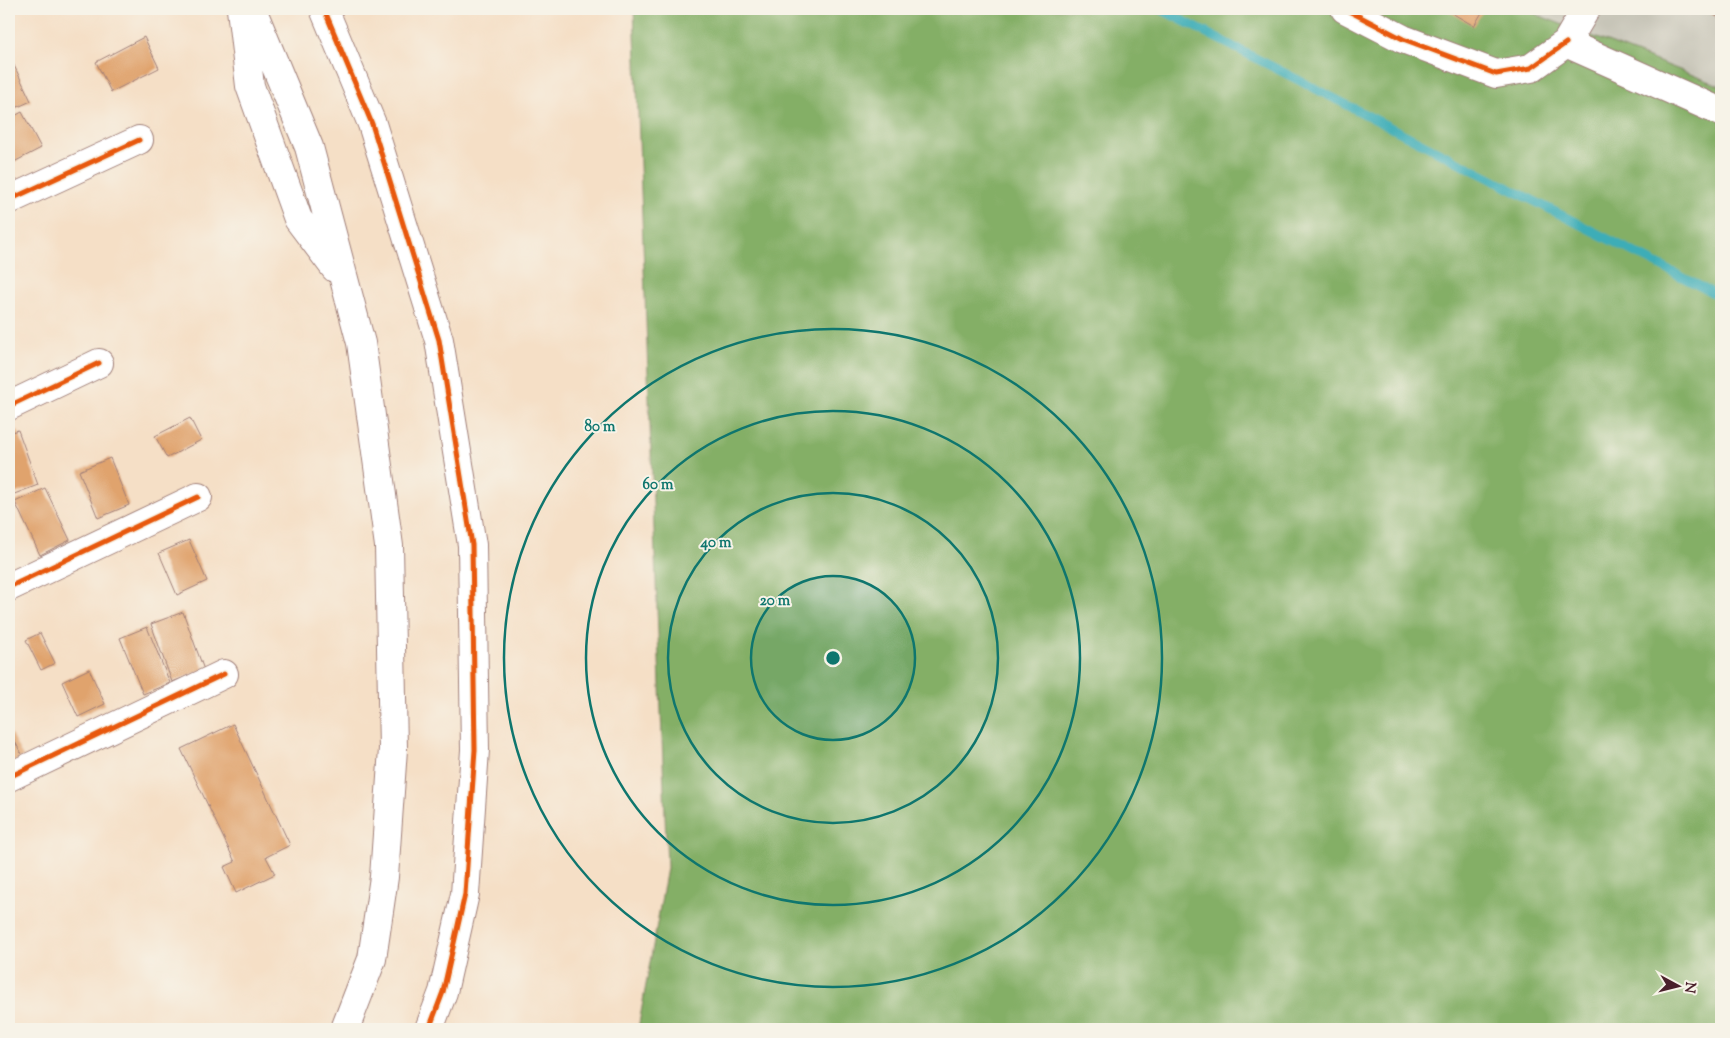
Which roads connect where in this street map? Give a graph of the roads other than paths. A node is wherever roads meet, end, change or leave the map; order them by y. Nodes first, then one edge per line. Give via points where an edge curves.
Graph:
1 (241, 9) edge
2 (252, 9) edge
3 (324, 9) edge
4 (1345, 9) edge
5 (1586, 9) edge
6 (1566, 43) junction
7 (1721, 112) edge
8 (139, 140) dead end
9 (9, 200) edge
10 (344, 279) junction
11 (99, 363) dead end
12 (9, 406) edge
13 (198, 497) dead end
14 (9, 587) edge
15 (224, 674) dead end
16 (9, 778) edge
17 (345, 1029) edge
18 (429, 1029) edge

1 - 10 street via 250,86 298,219
2 - 10 street via 309,146
3 - 18 street via 372,124 439,340 472,545 475,750 465,894 443,992
4 - 6 street via 1403,39 1496,74 1530,68
5 - 6 street
6 - 7 street
8 - 9 street
10 - 17 street via 361,344 389,546 393,749 384,877 372,959
11 - 12 street
13 - 14 street
15 - 16 street

